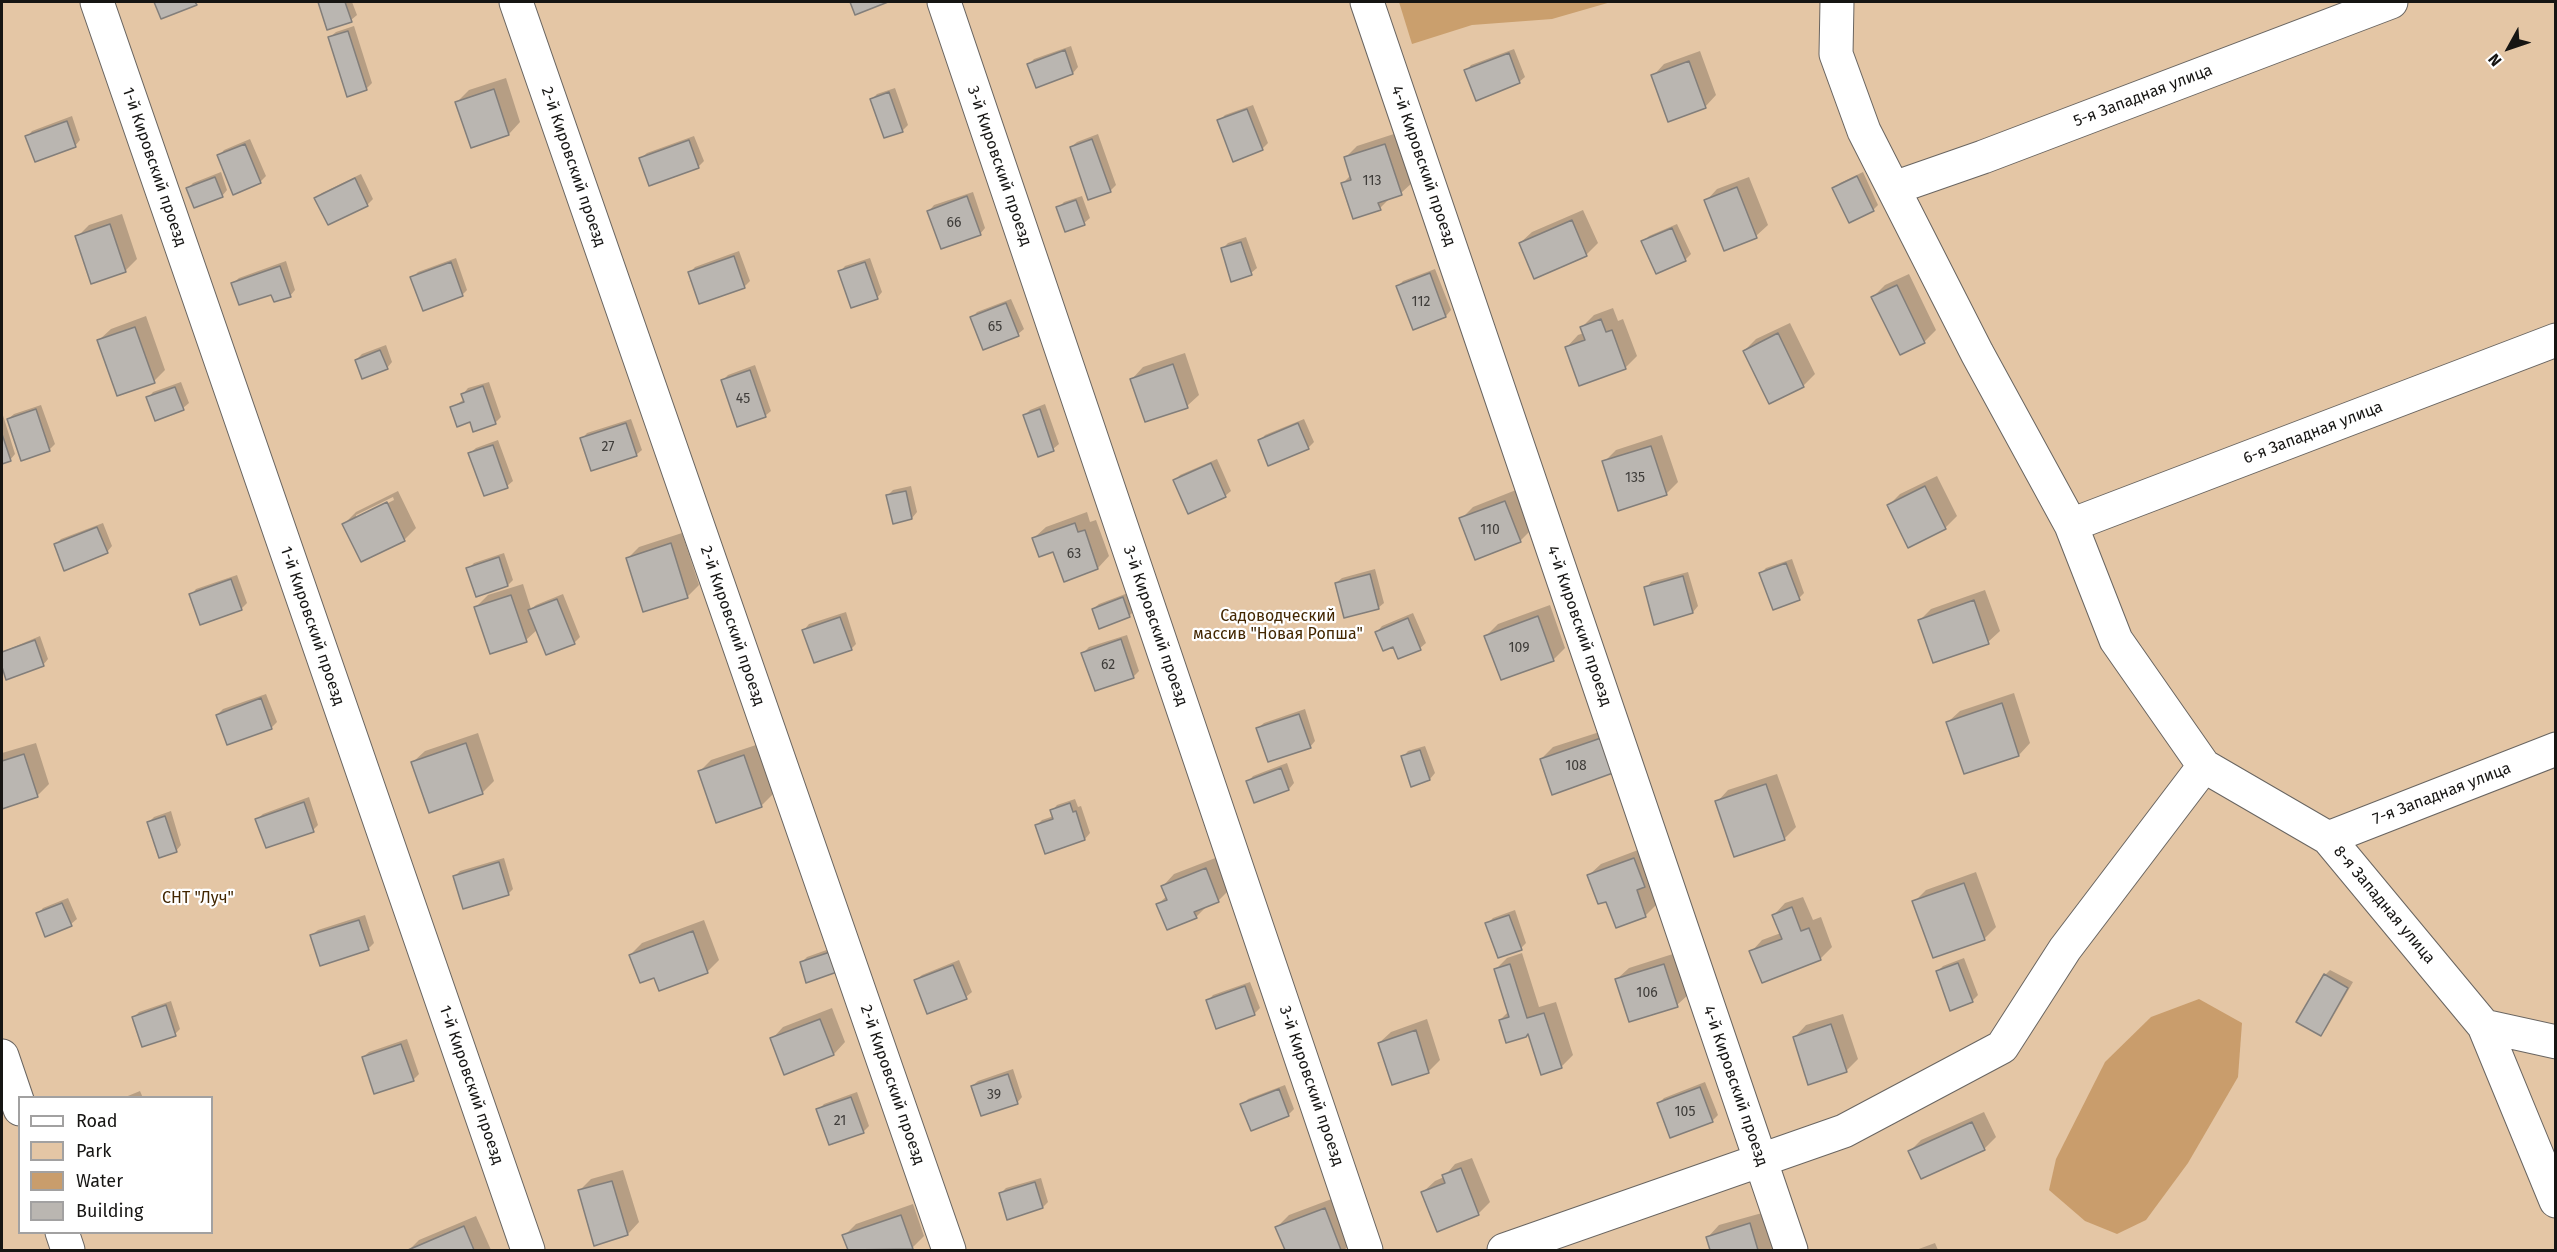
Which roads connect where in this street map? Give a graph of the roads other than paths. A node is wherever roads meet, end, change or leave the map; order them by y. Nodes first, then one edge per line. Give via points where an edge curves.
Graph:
1 (97, 2) edge
2 (516, 2) edge
3 (944, 2) edge
4 (1367, 2) edge
5 (1837, 2) edge
6 (2391, 2) edge
7 (1894, 188) junction
8 (2556, 340) edge
9 (2071, 525) junction
10 (2556, 750) edge
11 (2204, 766) junction
12 (2328, 838) junction
13 (2484, 1026) junction
14 (2556, 1042) edge
15 (2, 1056) edge
16 (18, 1103) edge
17 (1760, 1160) junction
18 (2556, 1201) edge
19 (62, 1234) edge
20 (68, 1251) edge
21 (528, 1251) edge
22 (949, 1251) edge
23 (1366, 1251) edge
24 (1504, 1251) edge
25 (1791, 1251) edge

1 - 21 street, 1-й Кировский проезд
2 - 22 street, 2-й Кировский проезд
3 - 23 street, 3-й Кировский проезд
4 - 17 street, 4-й Кировский проезд
5 - 7 street via 1836,54 1864,131
6 - 7 street, 5-я Западная улица
7 - 9 street via 1977,353
8 - 9 street, 6-я Западная улица
9 - 11 street via 2116,640
10 - 12 street, 7-я Западная улица
11 - 12 street, 8-я Западная улица
11 - 17 street via 2065,949 2002,1047 1844,1131
12 - 13 street, 8-я Западная улица
13 - 14 street
13 - 18 street, 8-я Западная улица
15 - 16 street
17 - 24 street
17 - 25 street, 4-й Кировский проезд
19 - 20 street

